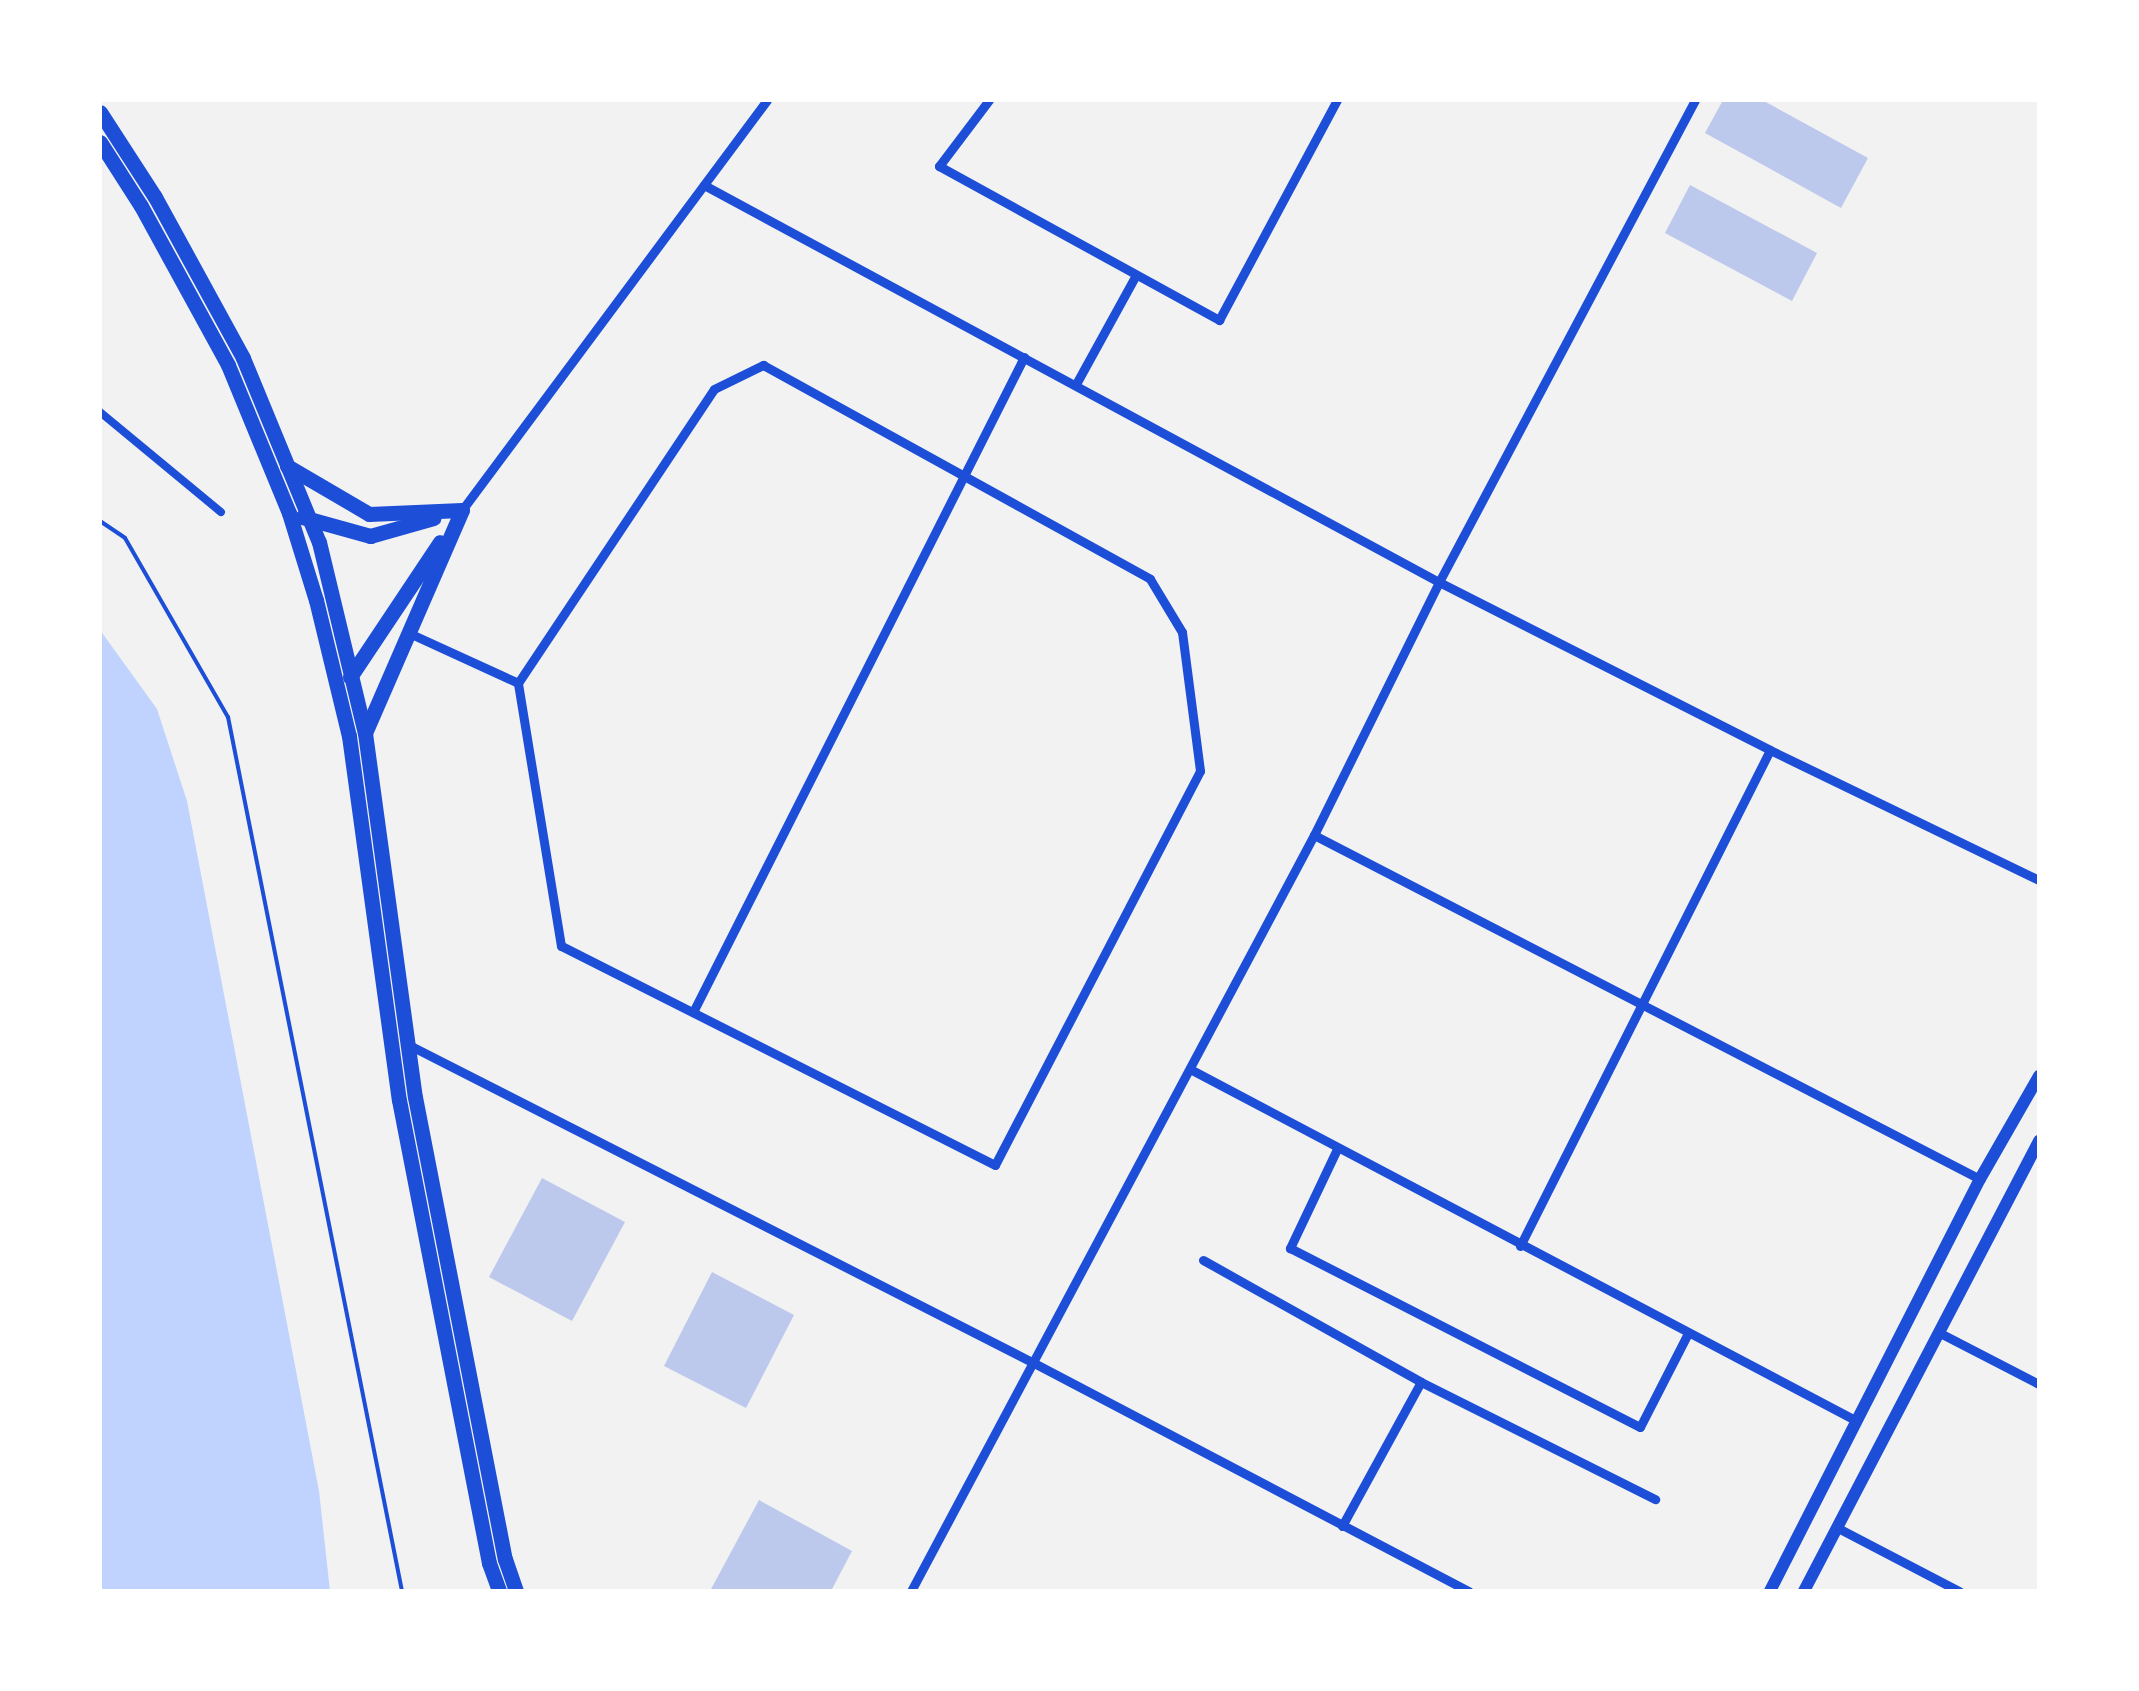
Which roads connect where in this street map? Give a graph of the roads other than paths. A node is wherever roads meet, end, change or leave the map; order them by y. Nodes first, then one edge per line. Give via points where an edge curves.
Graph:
1 (767, 100) edge
2 (990, 100) edge
3 (1337, 100) edge
4 (1696, 100) edge
5 (100, 112) edge
6 (100, 142) edge
7 (704, 185) junction
8 (1136, 275) junction
9 (1024, 357) junction
10 (1076, 384) junction
11 (100, 412) edge
12 (288, 466) junction
13 (962, 475) junction
14 (462, 510) junction
15 (221, 512) dead end
16 (289, 513) junction
17 (309, 518) junction
18 (1439, 582) junction
19 (409, 634) junction
20 (351, 675) junction
21 (518, 682) junction
22 (338, 694) junction
23 (365, 733) junction
24 (1770, 750) junction
25 (1314, 835) junction
26 (2039, 880) edge
27 (1641, 1006) junction
28 (692, 1012) junction
29 (390, 1037) junction
30 (410, 1045) junction
31 (1190, 1069) junction
32 (2039, 1076) edge
33 (2039, 1141) edge
34 (1337, 1149) junction
35 (1980, 1179) junction
36 (1520, 1246) junction
37 (1203, 1260) dead end
38 (1688, 1333) junction
39 (1940, 1333) junction
40 (1034, 1362) junction
41 (1420, 1382) junction
42 (2039, 1384) edge
43 (1855, 1420) junction
44 (1655, 1499) dead end
45 (1342, 1526) junction
46 (1836, 1527) junction
47 (499, 1591) edge
48 (516, 1591) edge
49 (911, 1591) edge
50 (1468, 1591) edge
51 (1770, 1591) edge
52 (1804, 1591) edge
53 (1959, 1591) edge

1 - 7 street
2 - 8 street via 939,166
3 - 8 street via 1219,320
4 - 18 street
5 - 12 main road via 156,197 243,358
6 - 16 main road via 228,365
7 - 9 street
7 - 14 street
8 - 10 street
9 - 10 street
9 - 13 street
10 - 18 street
11 - 15 street
12 - 14 main road via 369,514
12 - 17 main road
13 - 21 street via 762,365 714,389
13 - 28 street
13 - 28 street via 1150,579 1182,632 1200,770 995,1165
14 - 17 main road via 370,536
14 - 19 main road
14 - 20 main road
16 - 17 main road
16 - 22 main road
17 - 20 main road
18 - 24 street
18 - 25 street
19 - 21 street
19 - 23 main road
20 - 22 main road
20 - 23 main road
21 - 28 street via 562,946
22 - 29 main road
23 - 30 main road
24 - 26 street
24 - 27 street
25 - 27 street
25 - 31 street
27 - 35 street
27 - 36 street
29 - 30 street
29 - 47 main road
30 - 40 street
30 - 48 main road via 415,1098
31 - 34 street
31 - 40 street
32 - 35 main road
33 - 39 main road
34 - 36 street
34 - 38 street via 1290,1248 1640,1426
35 - 43 main road
36 - 38 street
37 - 41 street
38 - 43 street
39 - 42 street
39 - 46 main road
40 - 45 street
40 - 49 street
41 - 44 street
41 - 45 street
43 - 51 main road
45 - 50 street
46 - 52 main road
46 - 53 street

